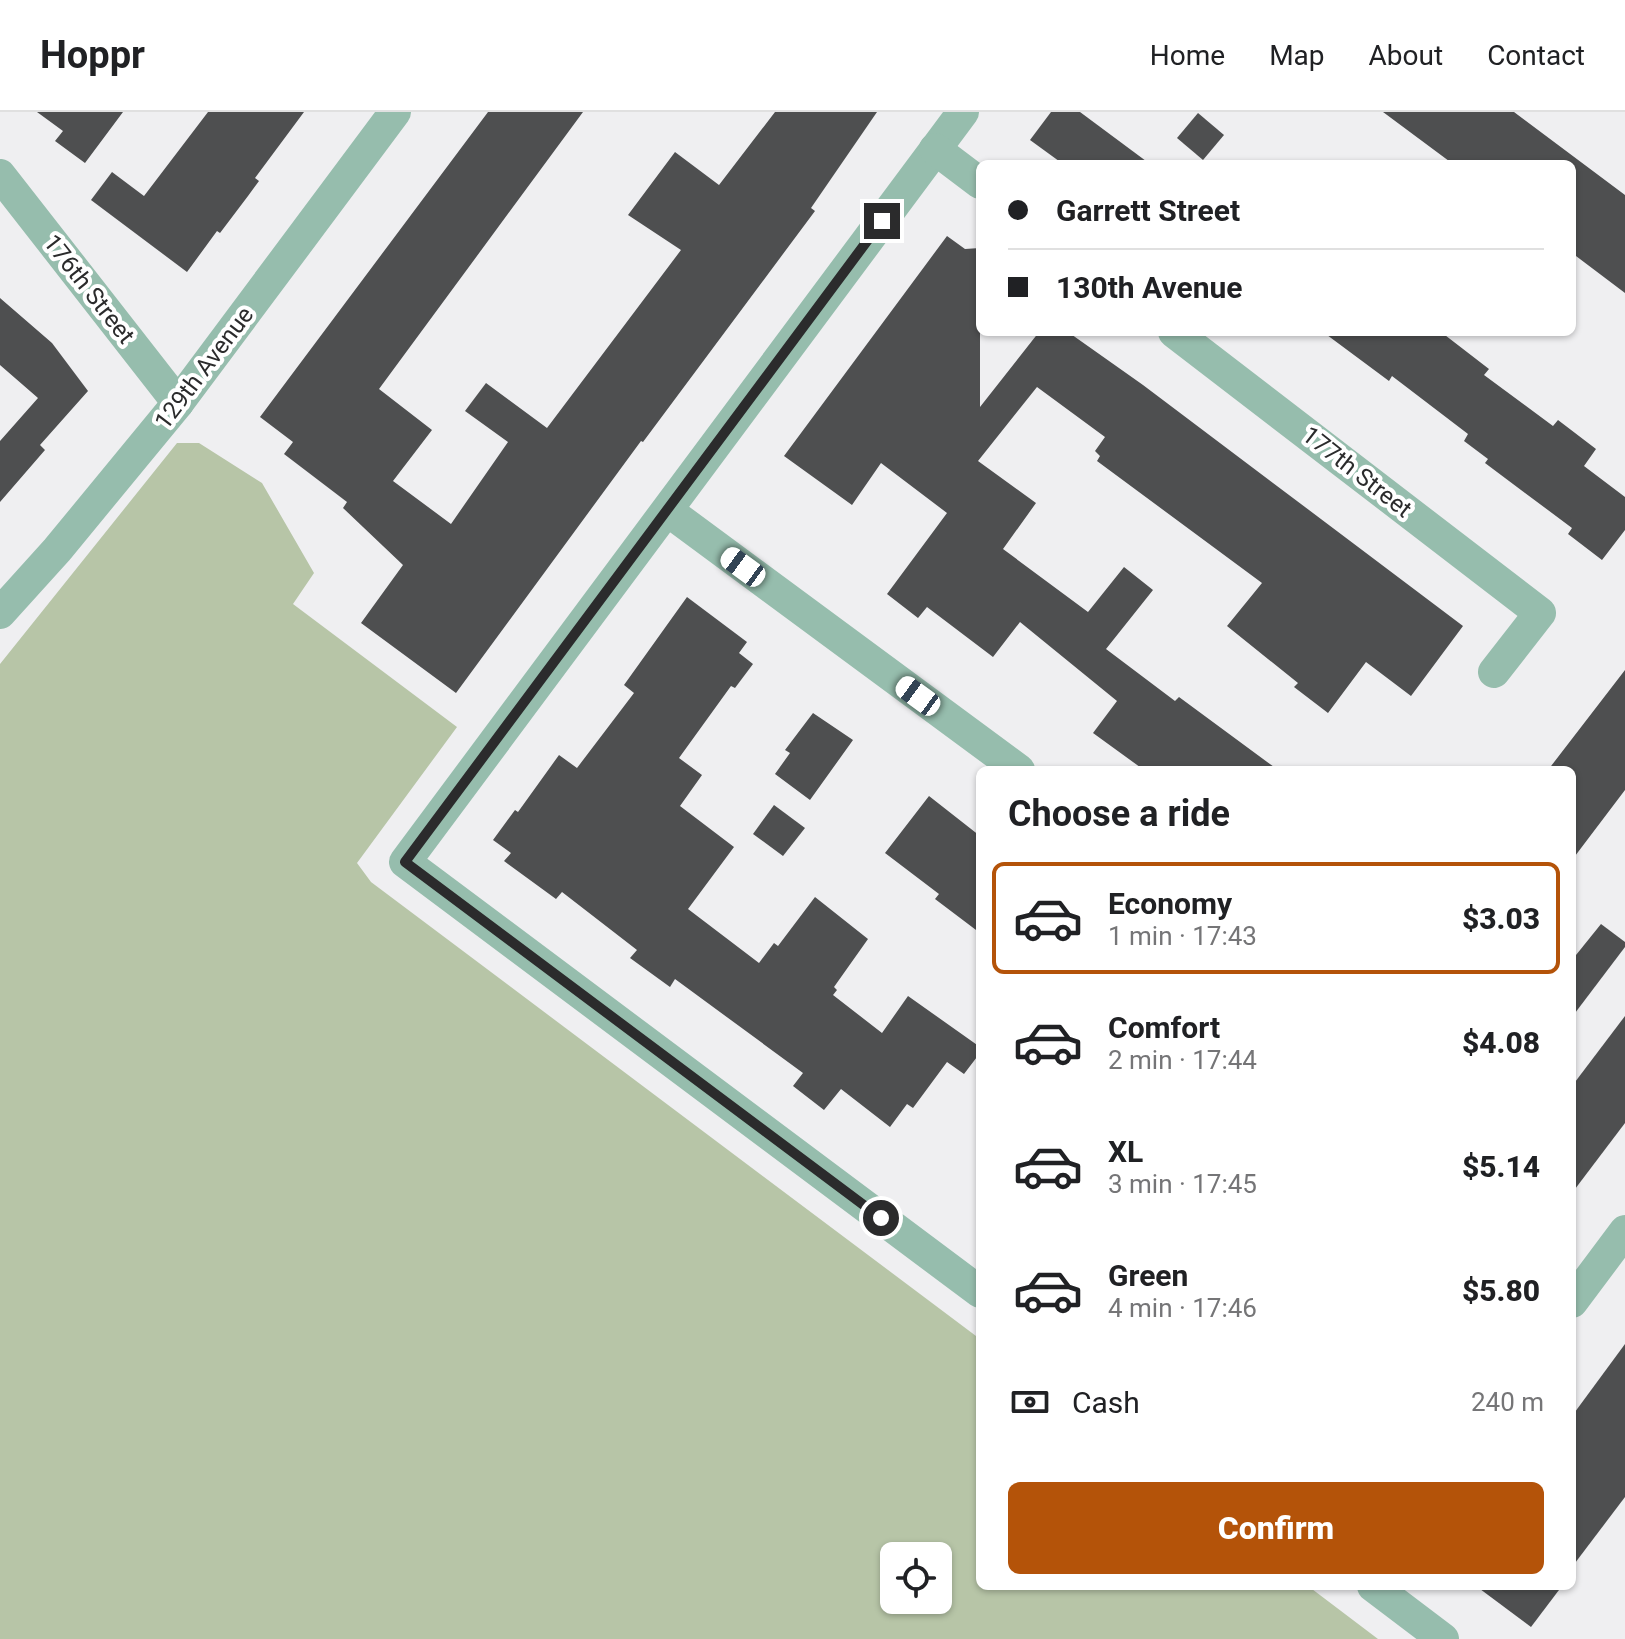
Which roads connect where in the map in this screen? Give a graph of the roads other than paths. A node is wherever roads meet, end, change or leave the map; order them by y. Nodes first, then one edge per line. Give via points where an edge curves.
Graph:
1 (395, 112) edge
2 (963, 112) edge
3 (935, 149) junction
4 (0, 175) edge
5 (976, 180) edge
6 (1179, 336) edge
7 (178, 403) junction
8 (668, 511) junction
9 (0, 613) edge
10 (1494, 672) dead end
11 (1014, 766) edge
12 (1625, 1231) edge
13 (976, 1289) edge
14 (1576, 1297) edge
15 (1378, 1590) edge
16 (1443, 1639) edge

1 - 7 street, 129th Avenue
2 - 3 street
3 - 5 street
3 - 8 street
4 - 7 street, 176th Street
6 - 10 street, 177th Street via 1540,613
7 - 9 street, 129th Avenue
8 - 11 street
8 - 13 street via 405,862
12 - 14 street
15 - 16 street

